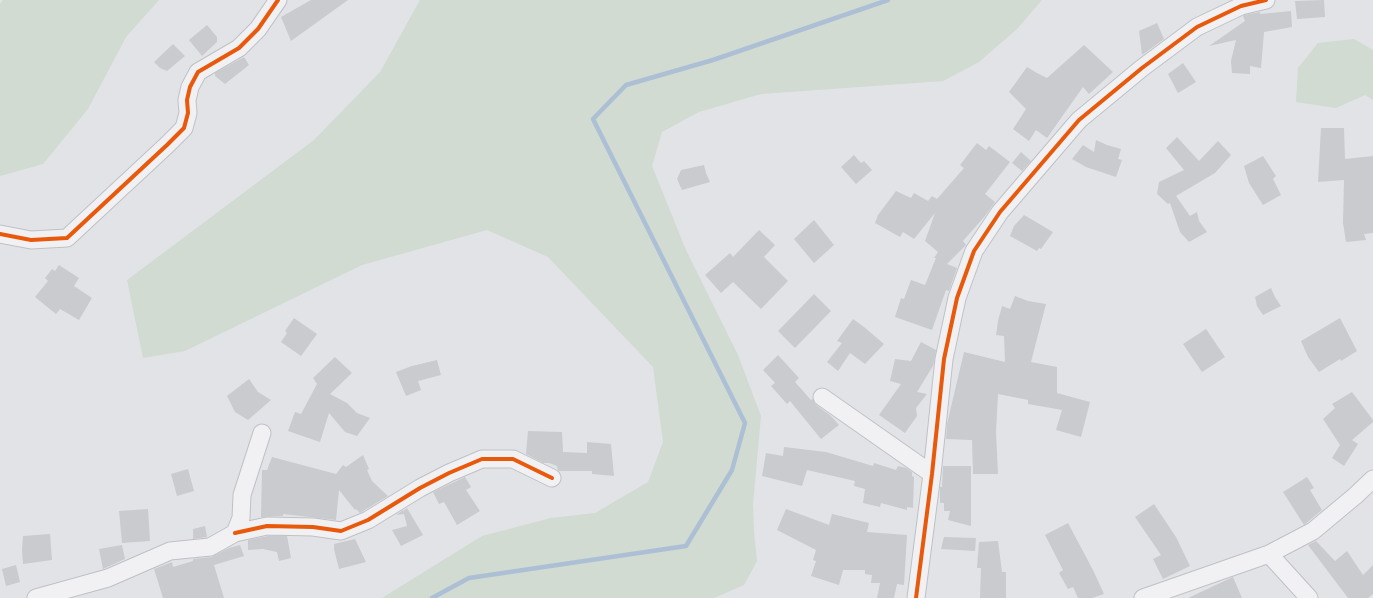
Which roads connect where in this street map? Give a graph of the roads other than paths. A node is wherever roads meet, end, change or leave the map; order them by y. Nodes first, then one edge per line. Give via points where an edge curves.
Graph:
1 (278, 0) edge
2 (1266, 0) edge
3 (0, 234) edge
4 (822, 397) dead end
5 (262, 432) dead end
6 (932, 474) junction
7 (552, 478) dead end
8 (1373, 479) edge
9 (236, 533) junction
10 (1269, 554) junction
11 (36, 598) edge
12 (916, 598) edge
13 (1142, 598) edge
14 (1309, 598) edge

1 - 3 street via 258,29 239,48 198,72 190,87 184,128 67,238 31,240
2 - 6 street via 1241,6 1197,27 1142,68 1079,120 1000,212 974,250 957,298 944,359
4 - 6 street
5 - 9 street via 242,495 241,518
6 - 12 street
7 - 9 street via 513,460 482,459 449,473 368,520 341,531 313,527 267,526
8 - 10 street via 1313,532
9 - 11 street via 210,547 170,551 108,578
10 - 13 street
10 - 14 street

